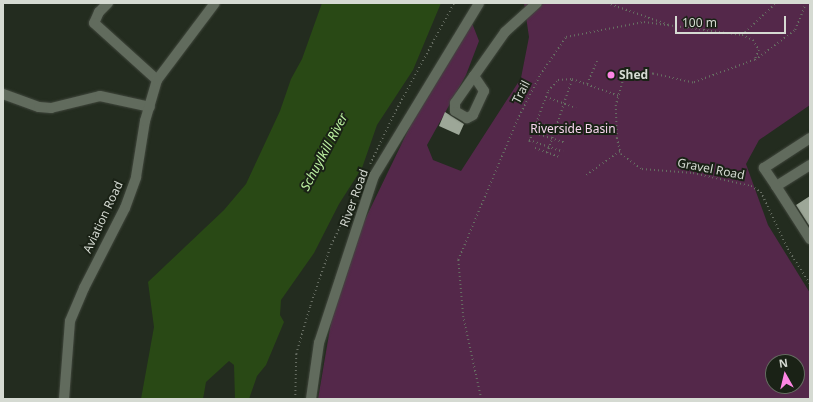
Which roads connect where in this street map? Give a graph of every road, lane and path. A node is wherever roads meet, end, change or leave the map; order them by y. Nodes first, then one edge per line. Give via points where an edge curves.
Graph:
1 (108, 3) edge
2 (215, 3) edge
3 (479, 3) edge
4 (537, 3) edge
5 (608, 3) edge
6 (776, 3) edge
7 (806, 3) edge
8 (673, 26) junction
9 (742, 35) junction
10 (755, 60) junction
11 (597, 61) dead end
12 (627, 68) dead end
13 (474, 76) dead end
14 (624, 76) junction
15 (572, 79) junction
16 (157, 80) junction
17 (587, 84) junction
18 (3, 94) edge
19 (619, 96) junction
20 (546, 97) junction
21 (564, 104) junction
22 (150, 107) junction
23 (576, 108) dead end
24 (536, 122) junction
25 (555, 128) junction
26 (532, 132) junction
27 (574, 135) dead end
28 (810, 138) edge
29 (552, 139) junction
30 (565, 143) dead end
31 (549, 147) junction
32 (535, 148) dead end
33 (620, 151) junction
34 (547, 152) junction
35 (563, 152) dead end
36 (560, 157) dead end
37 (810, 165) edge
38 (586, 175) dead end
39 (776, 186) junction
40 (810, 239) edge
41 (810, 284) edge
42 (64, 399) edge
43 (311, 399) edge
44 (481, 399) edge

1 - 16 street via 99,12 94,23
2 - 16 street
3 - 43 street, River Road via 374,176 319,343
4 - 13 street via 505,32
5 - 8 path
6 - 9 path
7 - 10 path via 795,30
8 - 9 path
8 - 44 path, Trail via 644,22 566,37 540,75 500,160 458,260 463,317
9 - 10 path via 753,40 758,50
10 - 14 path via 693,83 653,74
11 - 17 path
12 - 14 path
14 - 19 path
15 - 17 path
15 - 20 path via 558,80
15 - 21 path
16 - 22 street, Aviation Road
17 - 19 path
18 - 22 street via 39,107 51,108 100,96
19 - 33 path via 616,120
20 - 21 path
20 - 24 path
21 - 23 path
21 - 25 path
22 - 42 street, Aviation Road via 136,177 125,208 70,321
24 - 25 path
24 - 26 path
25 - 27 path
25 - 29 path
26 - 29 path
26 - 31 path via 529,141
28 - 39 street via 764,168
29 - 30 path
29 - 31 path
31 - 34 path
31 - 35 path
32 - 34 path
33 - 38 path
33 - 41 path, Gravel Road via 630,162 642,169 693,173 751,186 761,192 788,249
34 - 36 path
37 - 39 street
39 - 40 street

